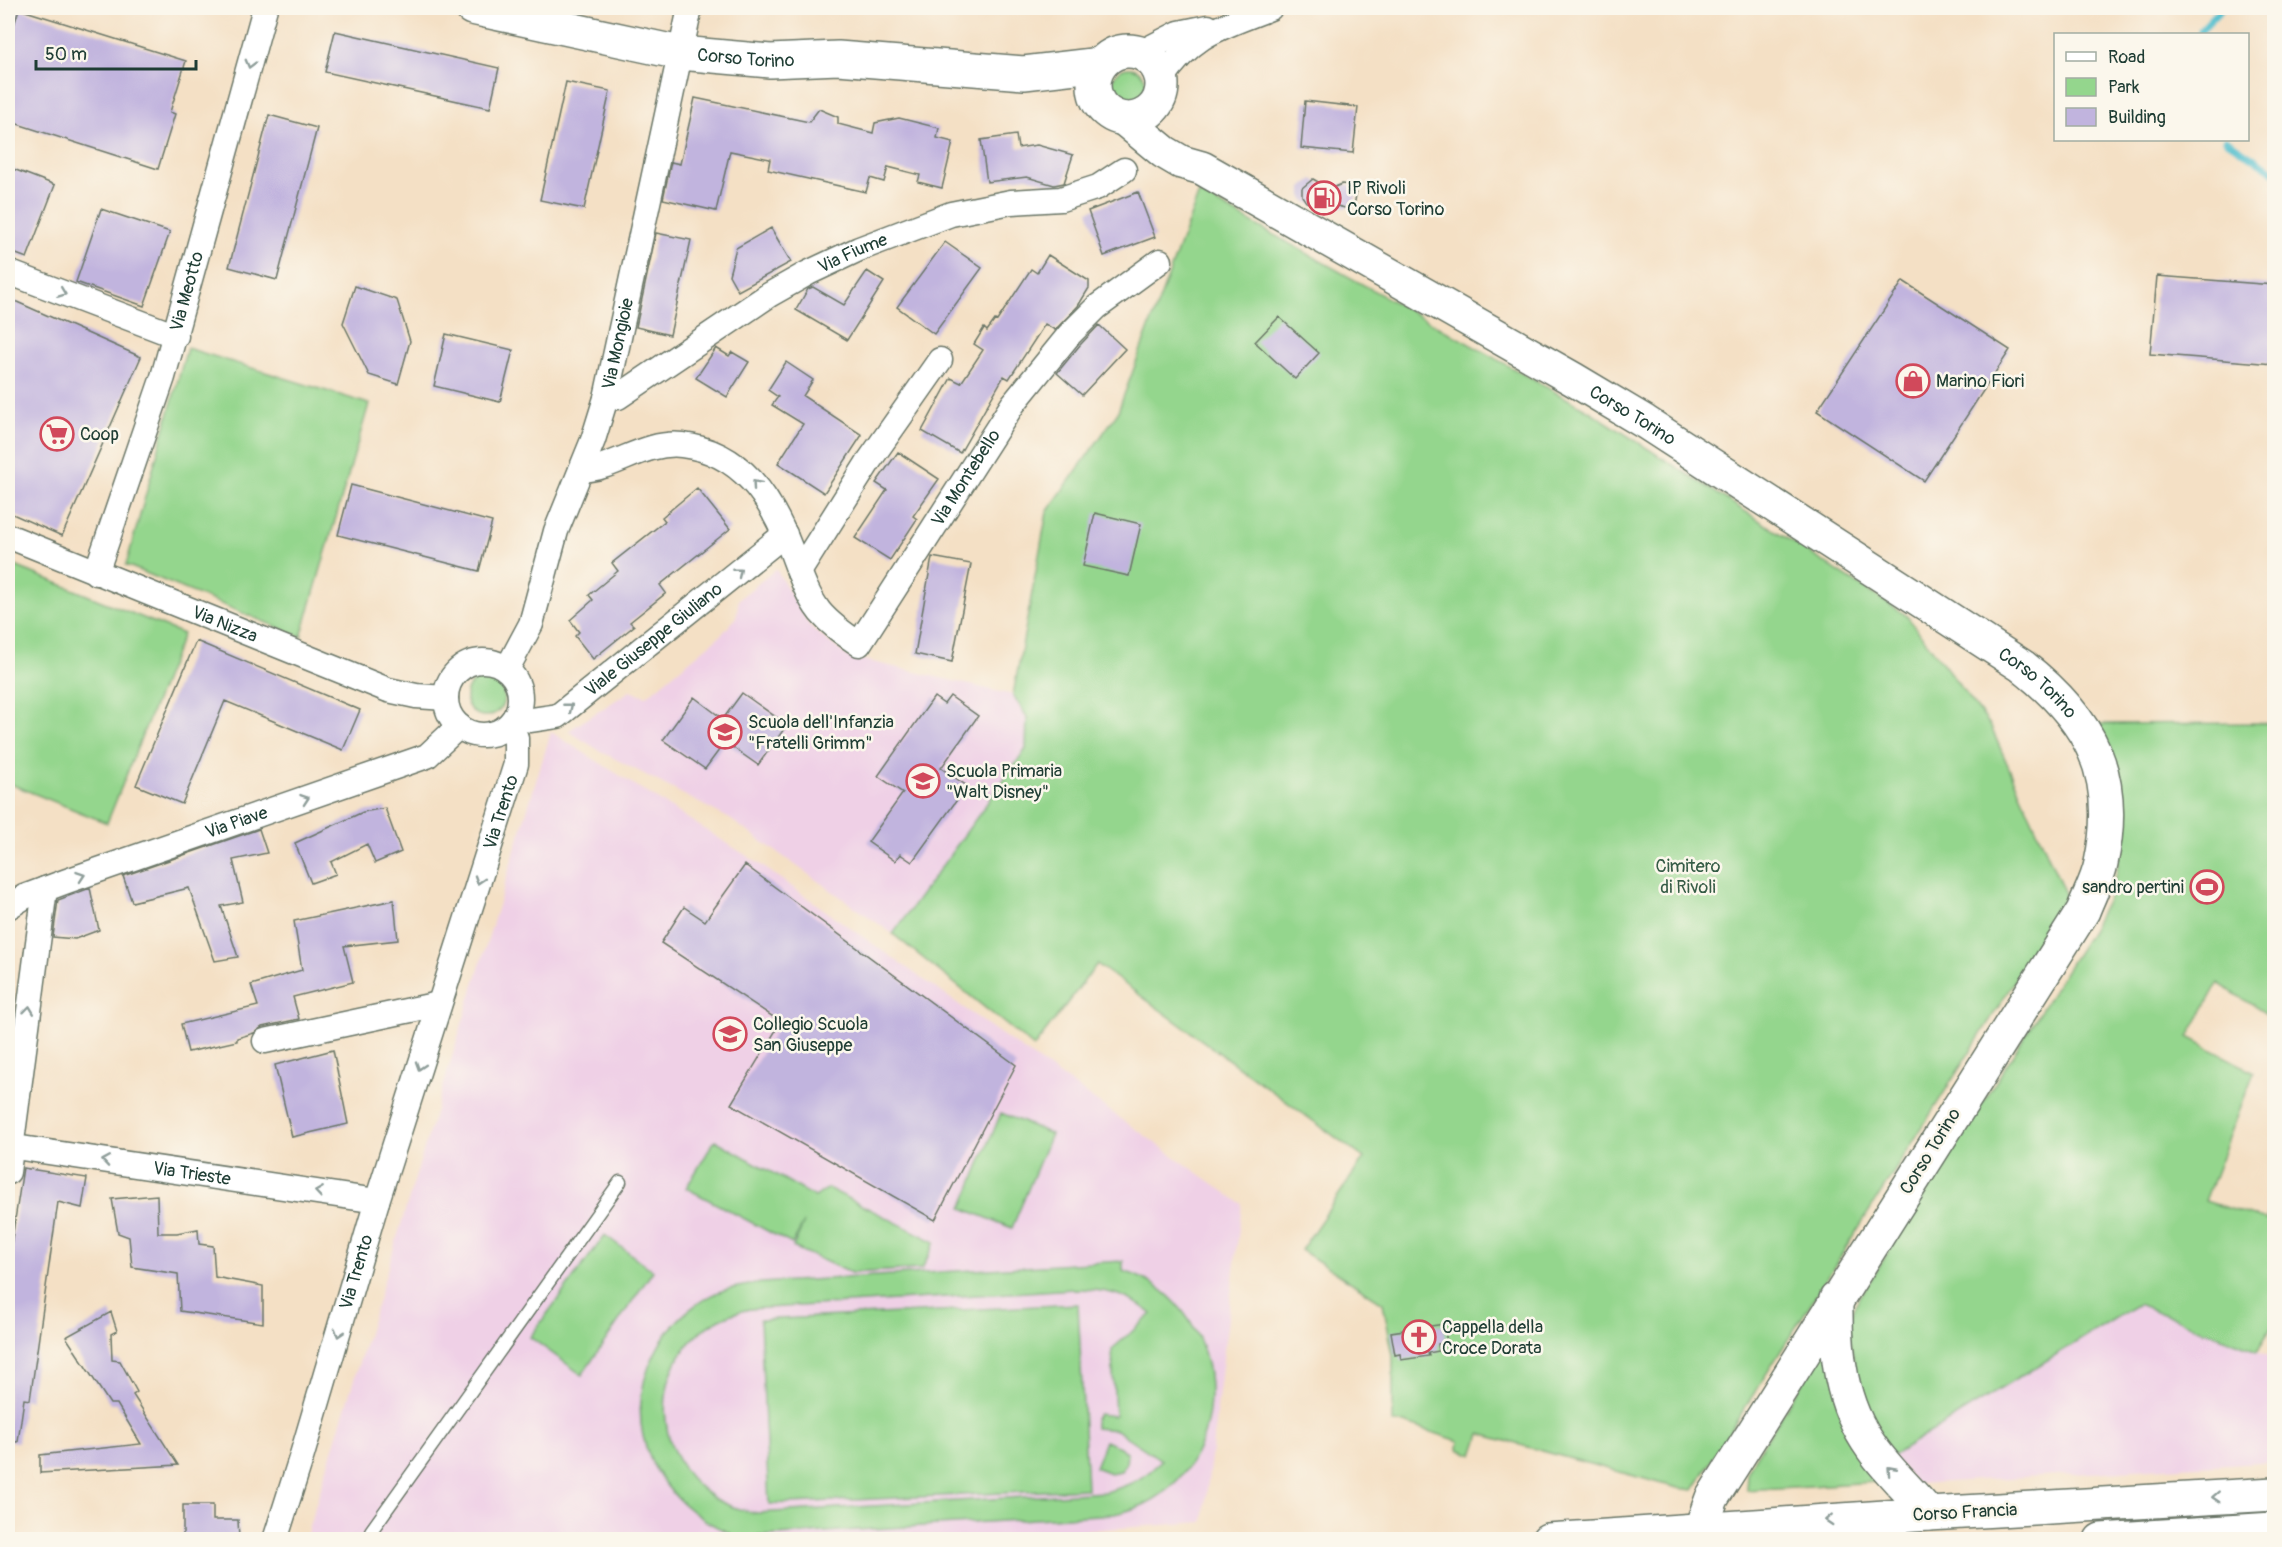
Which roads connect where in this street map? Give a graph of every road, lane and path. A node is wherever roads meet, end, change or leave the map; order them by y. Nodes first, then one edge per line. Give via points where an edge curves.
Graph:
1 (265, 8) edge
2 (472, 8) edge
3 (690, 8) edge
4 (1270, 8) edge
5 (1223, 25) junction
6 (680, 53) junction
7 (1140, 53) junction
8 (1101, 64) junction
9 (1024, 73) junction
10 (1161, 89) junction
11 (1096, 97) junction
12 (1124, 119) junction
13 (1202, 168) junction
14 (1124, 170) dead end
15 (1160, 261) dead end
16 (8, 272) edge
17 (176, 336) junction
18 (940, 360) dead end
19 (606, 398) junction
20 (581, 470) junction
21 (785, 534) junction
22 (8, 536) edge
23 (799, 572) junction
24 (96, 573) junction
25 (507, 669) junction
26 (446, 698) junction
27 (512, 720) junction
28 (459, 726) junction
29 (45, 889) junction
30 (8, 907) edge
31 (439, 1004) junction
32 (265, 1041) dead end
33 (9, 1146) edge
34 (8, 1172) edge
35 (620, 1182) dead end
36 (377, 1200) junction
37 (1836, 1299) junction
38 (2274, 1494) edge
39 (1929, 1514) junction
40 (2274, 1529) edge
41 (1700, 1534) edge
42 (275, 1539) edge
43 (372, 1539) edge
44 (1548, 1539) edge
45 (2101, 1539) edge

1 -> 17 street, Via Meotto
2 - 6 main road, Corso Torino
3 - 6 street, Via Mongioie
4 - 5 street
5 - 7 street via 1179,33
5 - 10 street via 1188,47
6 - 9 main road, Corso Torino via 770,61 838,58
6 - 19 street, Via Mongioie
7 - 8 main road via 1120,52
7 - 10 main road via 1159,70
8 - 9 main road, Corso Torino
8 - 11 main road via 1094,81
9 - 11 main road, Corso Torino
10 - 12 main road via 1146,114
10 - 13 main road, Corso Torino via 1168,121
11 - 12 main road via 1108,113
12 - 13 main road, Corso Torino via 1164,152
13 - 37 main road, Corso Torino via 1645,422 2022,666 2067,706 2085,731 2101,767 2106,824 2101,866 2083,911
14 - 19 street, Via Fiume via 1098,187 1062,199 1011,202 951,214 859,249 769,295 618,397
15 - 23 street, Via Montebello via 1097,307 1012,404 859,644 820,612
16 -> 17 street
17 - 24 street, Via Meotto
18 - 23 street via 869,461
19 - 20 street, Via Mongioie
21 -> 20 street, Via Montebello via 760,488 744,471 705,450 681,445 657,447 597,470
20 - 25 street, Via Mongioie via 556,531 531,624
21 - 23 street, Via Montebello
27 -> 21 street, Viale Giuseppe Giuliano via 558,716
22 - 24 street, Via Nizza
24 - 26 street, Via Nizza via 388,690
25 - 26 street via 485,661 462,667 453,676
25 - 27 street via 519,687 520,698
26 - 28 street via 451,717
27 - 28 street via 500,731 489,734 468,732
27 -> 31 street, Via Trento via 516,764
29 -> 28 street, Via Piave via 427,756
29 - 30 street, Via Piave
33 -> 29 street
31 - 32 street
31 -> 36 street, Via Trento
33 - 34 street
36 -> 33 street, Via Trieste
35 - 43 lane via 371,1531
36 -> 42 street, Via Trento
39 -> 37 main road via 1872,1449 1856,1422 1839,1368
37 - 41 main road, Corso Torino via 1712,1498
38 -> 39 main road, Corso Francia
39 -> 41 main road, Corso Francia
40 - 45 main road
41 - 44 main road, Corso Francia

